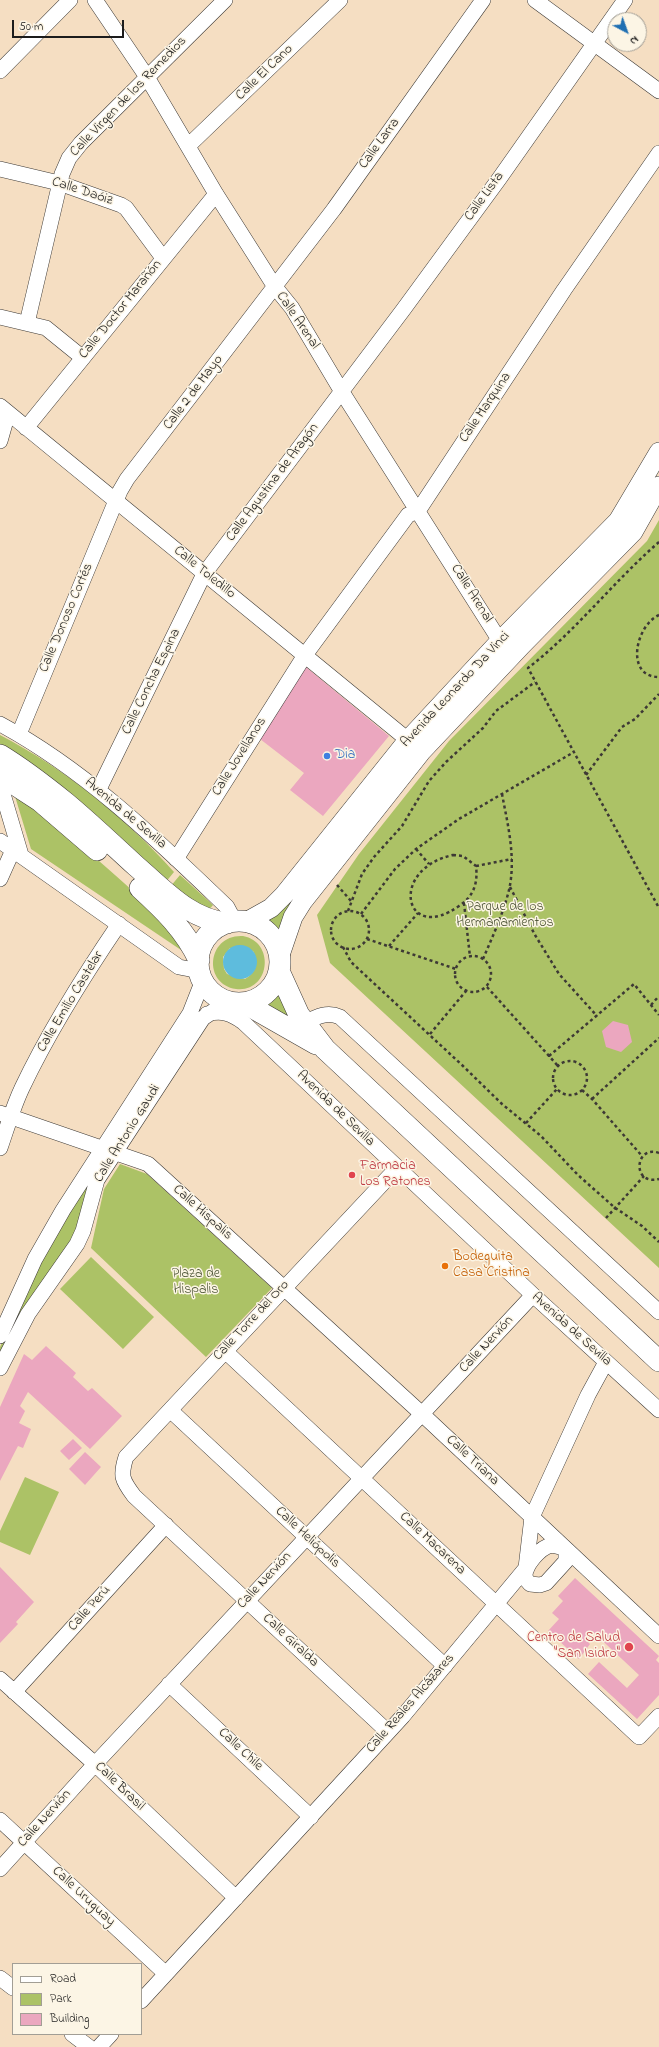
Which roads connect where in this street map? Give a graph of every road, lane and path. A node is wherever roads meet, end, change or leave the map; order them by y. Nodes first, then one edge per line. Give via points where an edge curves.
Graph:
1 (70, 0) edge
2 (95, 0) edge
3 (225, 0) edge
4 (483, 0) edge
5 (535, 0) edge
6 (625, 0) edge
7 (338, 1) edge
8 (594, 43) junction
9 (0, 71) edge
10 (147, 77) junction
11 (659, 91) edge
12 (188, 146) junction
13 (659, 153) edge
14 (0, 169) edge
15 (59, 183) junction
16 (216, 194) junction
17 (163, 258) junction
18 (275, 287) junction
19 (0, 317) edge
20 (27, 323) junction
21 (83, 358) junction
22 (342, 392) junction
23 (4, 409) edge
24 (26, 428) junction
25 (0, 441) edge
26 (659, 452) edge
27 (659, 486) edge
28 (116, 501) junction
29 (418, 511) junction
30 (659, 542) edge
31 (204, 574) junction
32 (659, 615) edge
33 (500, 641) junction
34 (305, 656) junction
35 (659, 677) edge
36 (535, 682) junction
37 (659, 694) edge
38 (0, 724) edge
39 (19, 734) junction
40 (408, 740) junction
41 (574, 752) junction
42 (0, 755) edge
43 (0, 774) edge
44 (586, 775) junction
45 (0, 784) edge
46 (98, 789) junction
47 (502, 794) junction
48 (0, 841) edge
49 (416, 849) junction
50 (17, 852) junction
51 (176, 859) junction
52 (512, 859) junction
53 (429, 864) junction
54 (476, 866) junction
55 (0, 879) edge
56 (510, 887) junction
57 (464, 903) junction
58 (659, 908) edge
59 (348, 911) junction
60 (418, 913) junction
61 (361, 914) junction
62 (236, 922) junction
63 (119, 924) junction
64 (366, 939) junction
65 (389, 946) junction
66 (343, 947) junction
67 (470, 957) junction
68 (483, 959) junction
69 (279, 963) junction
70 (179, 967) junction
71 (456, 969) junction
72 (199, 977) junction
73 (486, 987) junction
74 (466, 991) junction
75 (659, 996) edge
76 (239, 1003) junction
77 (651, 1005) junction
78 (207, 1014) junction
79 (659, 1015) edge
80 (597, 1016) junction
81 (304, 1023) junction
82 (430, 1034) junction
83 (257, 1036) junction
84 (659, 1038) edge
85 (325, 1049) junction
86 (549, 1056) junction
87 (558, 1066) junction
88 (557, 1089) junction
89 (582, 1090) junction
90 (592, 1099) junction
91 (6, 1115) edge
92 (526, 1123) junction
93 (0, 1148) edge
94 (108, 1151) junction
95 (659, 1153) edge
96 (642, 1156) junction
97 (397, 1168) junction
98 (644, 1176) junction
99 (659, 1178) edge
100 (614, 1207) junction
101 (606, 1218) dead end
102 (659, 1242) edge
103 (284, 1287) junction
104 (533, 1295) junction
105 (659, 1312) edge
106 (0, 1336) edge
107 (225, 1351) junction
108 (659, 1361) edge
109 (606, 1362) junction
110 (0, 1368) edge
111 (170, 1410) junction
112 (659, 1410) edge
113 (422, 1414) junction
114 (362, 1478) junction
115 (124, 1482) joint
116 (532, 1517) junction
117 (166, 1525) junction
118 (306, 1537) junction
119 (564, 1548) junction
120 (526, 1568) junction
121 (247, 1600) junction
122 (496, 1604) junction
123 (659, 1636) edge
124 (445, 1666) junction
125 (0, 1679) edge
126 (169, 1684) junction
127 (14, 1692) junction
128 (659, 1716) edge
129 (388, 1732) junction
130 (95, 1764) junction
131 (311, 1817) junction
132 (0, 1820) edge
133 (25, 1842) junction
134 (0, 1869) edge
135 (236, 1898) junction
136 (166, 1974) junction
137 (0, 1978) edge
138 (12, 1987) edge
139 (142, 2000) edge
140 (73, 2035) edge
141 (110, 2035) edge
142 (89, 2047) edge
143 (99, 2047) edge

1 - 9 street
2 - 10 street, Calle Arenal
3 - 10 street, Calle Virgen de los Remedios
4 - 18 street, Calle Larra
5 - 8 street
6 - 8 street, Calle Lista
7 - 12 street, Calle El Cano
8 - 11 street
8 - 22 street, Calle Lista via 499,179
10 - 12 street, Calle Arenal
10 - 15 street, Calle Virgen de los Remedios via 73,152
12 - 16 street, Calle Arenal
13 - 29 street, Calle Marquina via 564,290
14 - 15 street, Calle Daóiz
15 - 17 street, Calle Daóiz via 126,208
15 - 20 street, Calle Virgen de los Remedios
16 - 17 street, Calle Doctor Marañón
16 - 18 street, Calle Arenal
17 - 21 street, Calle Doctor Marañón
18 - 22 street, Calle Arenal via 292,308
18 - 28 street, Calle 2 de Mayo via 127,479
19 - 20 street
20 - 21 street via 46,328
21 - 24 street, Calle Doctor Marañón
22 - 29 street, Calle Arenal
22 - 31 street, Calle Agustina de Aragón
23 - 24 street, Calle Toledillo
23 - 25 street
24 - 28 street, Calle Toledillo
26 - 33 street, Avenida Leonardo Da Vinci via 618,521
27 - 69 street, Avenida Leonardo Da Vinci via 632,532 432,741 392,787 300,905
28 - 31 street, Calle Toledillo
28 - 39 street, Calle Donoso Cortés
29 - 33 street, Calle Arenal
29 - 34 street, Calle Marquina via 408,515
30 - 36 path via 578,623 528,668
31 - 34 street, Calle Toledillo
31 - 46 street, Calle Concha Espina
32 - 35 path via 643,628 636,651 644,672
33 - 40 street, Avenida Leonardo Da Vinci
34 - 40 street, Calle Toledillo
34 - 51 street, Calle Jovellanos
36 - 41 path
36 - 59 path via 496,711 483,728 429,781 402,826 362,874
37 - 44 path via 635,719 622,726
38 - 39 street, Avenida de Sevilla
39 - 46 street, Avenida de Sevilla
40 - 62 street, Avenida Leonardo Da Vinci via 284,895 271,908
41 - 44 path
41 - 47 path
42 - 62 main road via 67,804 178,902 202,917 219,923
43 - 72 main road via 49,808 161,908 186,936
44 - 58 path
45 - 50 street
46 - 51 street, Avenida de Sevilla
47 - 49 path
47 - 52 path
48 - 50 street
49 - 53 path
49 - 61 path via 395,869
50 - 55 street
50 - 63 street
51 - 62 street, Avenida de Sevilla via 227,907
52 - 54 path
52 - 56 path
53 - 54 path via 453,855 463,856
53 - 60 path via 418,874 410,896
54 - 57 path via 477,882
56 - 68 path
56 - 80 path via 559,974
57 - 60 path via 443,916 425,916
57 - 67 path
59 - 61 path
59 - 66 path via 340,914 332,924 331,933 334,940
60 - 65 path
61 - 64 path via 369,926
62 - 69 main road via 258,926 268,933 276,943
62 - 72 main road via 213,931 206,939
63 - 70 street
63 - 91 street, Calle Emilio Castelar via 54,1024
64 - 65 path
64 - 66 path via 356,947
65 - 71 path
66 - 82 path via 351,962
67 - 68 path
67 - 71 path via 461,961
68 - 73 path via 491,970 491,979
69 - 76 main road via 274,983 266,992 256,999
69 - 81 main road
70 - 72 street
70 - 72 street via 196,985
71 - 74 path via 456,982
72 - 76 main road via 213,994
72 - 94 street, Calle Antonio Gaudi via 190,1013
73 - 74 path via 479,992
73 - 86 path
74 - 82 path
75 - 77 path
76 - 78 street
76 - 83 street
76 - 85 main road
77 - 79 path
77 - 80 path via 634,984
78 - 83 street via 223,1012 233,1015
78 - 94 street, Calle Antonio Gaudi
80 - 86 path
81 - 85 main road
81 - 105 street via 324,1014 340,1017
82 - 92 path via 502,1104
83 - 97 street, Avenida de Sevilla
84 - 90 path
85 - 108 main road
86 - 87 path
87 - 88 path via 553,1076
87 - 89 path via 568,1061 581,1066 587,1078
88 - 89 path via 569,1095
88 - 92 path
89 - 90 path
90 - 96 path
91 - 93 street, Calle Emilio Castelar
91 - 94 street, Calle Hispalis
92 - 100 path
94 - 103 street, Calle Hispalis via 148,1164
94 - 106 street, Calle Antonio Gaudi via 35,1258
94 - 110 street, Calle Antonio Gaudi via 95,1183 85,1224 77,1244 28,1314
95 - 96 path via 652,1152
96 - 98 path via 639,1168
97 - 103 street, Calle Torre del Oro
97 - 104 street, Avenida de Sevilla
98 - 99 path via 652,1180
98 - 100 path
100 - 101 path
100 - 102 path via 642,1226
103 - 107 street, Calle Torre del Oro
103 - 113 street, Calle Triana
104 - 109 street, Avenida de Sevilla
104 - 113 street, Calle Nervión
107 - 111 street, Calle Torre del Oro
107 - 114 street, Calle Macarena
109 - 112 street, Avenida de Sevilla
109 - 116 street via 588,1395
111 - 115 street, Calle Torre del Oro via 126,1457 122,1470
111 - 118 street, Calle Heliópolis
113 - 114 street, Calle Nervión
113 - 116 street, Calle Triana
114 - 118 street, Calle Nervión
114 - 122 street, Calle Macarena
115 - 117 street, Calle Giralda via 134,1496
116 - 119 street, Calle Triana
116 - 120 street
117 - 121 street, Calle Giralda
117 - 127 street, Calle Perú
118 - 121 street, Calle Nervión
118 - 124 street, Calle Heliópolis
119 - 120 street, Calle Reales Alcázares via 556,1545 547,1546
119 - 120 street via 566,1561 544,1584 534,1585 528,1582 525,1576
119 - 123 street, Calle Triana
120 - 122 street, Calle Reales Alcázares
121 - 126 street, Calle Nervión
121 - 129 street, Calle Giralda
122 - 124 street, Calle Reales Alcázares
122 - 128 street, Calle Macarena via 639,1737
124 - 129 street, Calle Reales Alcázares
125 - 127 street, Calle Brasil
126 - 130 street, Calle Nervión
126 - 131 street, Calle Chile
127 - 130 street, Calle Brasil
129 - 131 street, Calle Reales Alcázares
130 - 133 street, Calle Nervión
130 - 135 street, Calle Brasil
131 - 135 street, Calle Reales Alcázares
132 - 133 street, Calle Uruguay
133 - 134 street, Calle Nervión
133 - 136 street, Calle Uruguay
135 - 136 street, Calle Reales Alcázares
136 - 139 street, Calle Reales Alcázares
137 - 138 street
140 - 142 street
141 - 143 street

